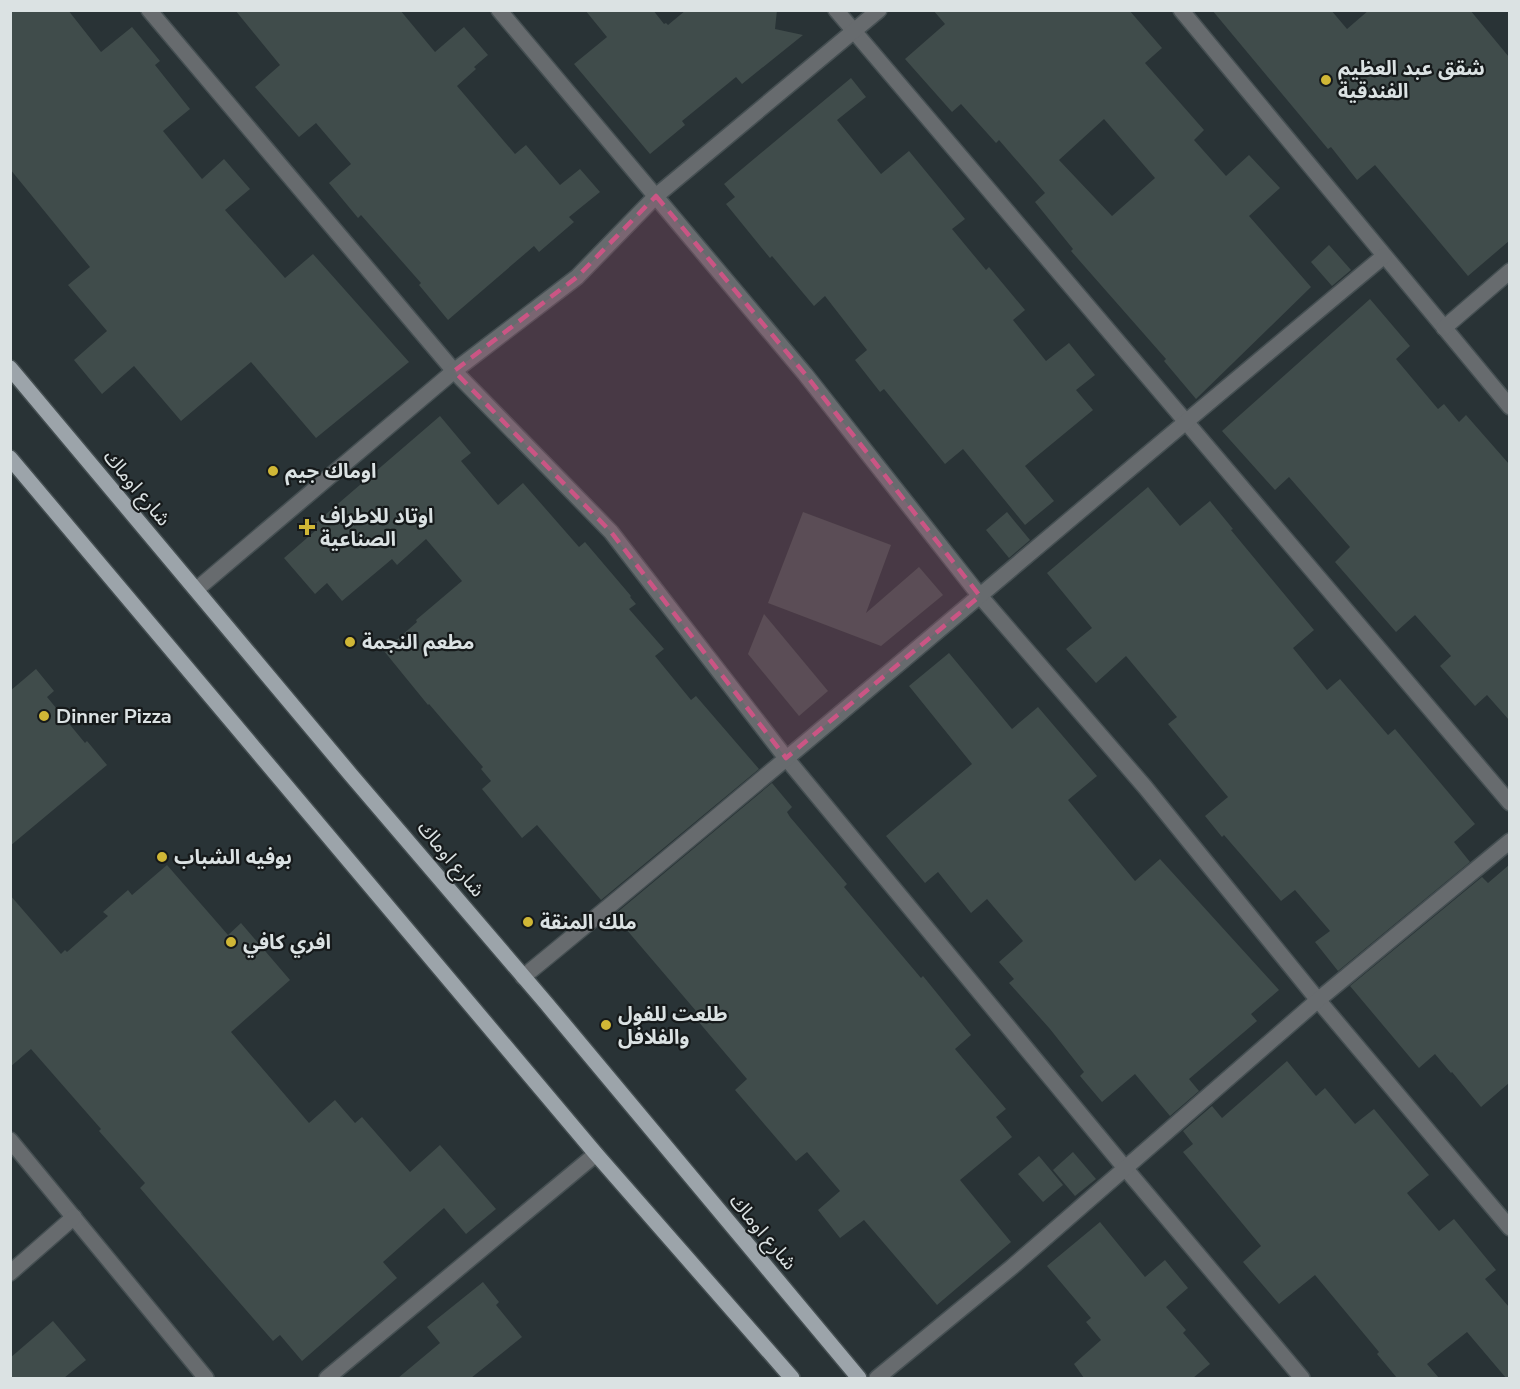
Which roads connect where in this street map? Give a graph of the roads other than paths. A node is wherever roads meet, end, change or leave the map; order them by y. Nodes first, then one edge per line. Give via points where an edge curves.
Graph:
1 (149, 10) edge
2 (499, 10) edge
3 (836, 10) edge
4 (879, 10) edge
5 (1181, 10) edge
6 (854, 32) junction
7 (656, 196) junction
8 (1384, 256) junction
9 (1509, 271) edge
10 (1444, 328) junction
11 (10, 368) edge
12 (454, 371) junction
13 (1509, 407) edge
14 (1185, 421) junction
15 (10, 458) edge
16 (197, 589) junction
17 (980, 597) junction
18 (786, 758) junction
19 (1509, 803) edge
20 (1509, 841) edge
21 (524, 977) junction
22 (1318, 1000) junction
23 (10, 1140) edge
24 (596, 1154) junction
25 (1125, 1168) junction
26 (74, 1217) junction
27 (1509, 1228) edge
28 (10, 1273) edge
29 (206, 1378) edge
30 (327, 1378) edge
31 (792, 1378) edge
32 (859, 1378) edge
33 (877, 1378) edge
34 (1302, 1378) edge

1 - 12 street
2 - 7 street
3 - 6 street
4 - 6 street
5 - 8 street
6 - 7 street
6 - 14 street
7 - 12 street via 577,277
7 - 17 street via 805,374
8 - 10 street
8 - 14 street
9 - 10 street
10 - 13 street
11 - 16 main road, شارع اوماك
12 - 16 street
12 - 18 street via 611,532
14 - 17 street
14 - 19 street
15 - 24 main road
16 - 21 main road, شارع اوماك
17 - 18 street
17 - 22 street via 1145,787
18 - 21 street
18 - 25 street
20 - 22 street
21 - 32 main road, شارع اوماك
22 - 25 street
22 - 27 street
23 - 26 street
24 - 30 street
24 - 31 main road
25 - 33 street
25 - 34 street
26 - 28 street
26 - 29 street

